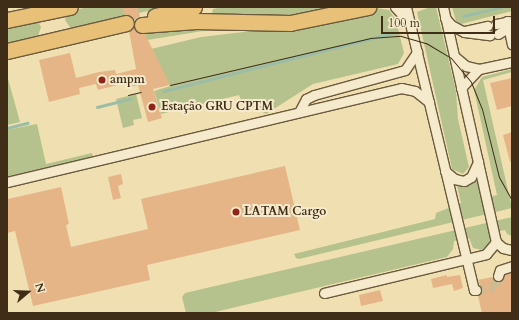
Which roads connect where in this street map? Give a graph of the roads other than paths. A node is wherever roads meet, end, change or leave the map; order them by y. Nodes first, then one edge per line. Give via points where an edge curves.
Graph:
1 (68, 7) edge
2 (194, 7) edge
3 (368, 7) edge
4 (395, 7) edge
5 (406, 7) edge
6 (443, 7) edge
7 (446, 7) edge
8 (445, 18) junction
9 (7, 20) edge
10 (134, 24) junction
11 (510, 24) edge
12 (411, 28) junction
13 (512, 44) edge
14 (7, 51) edge
15 (417, 52) junction
16 (454, 56) junction
17 (512, 62) edge
18 (480, 69) junction
19 (461, 88) junction
20 (429, 102) junction
21 (299, 112) junction
22 (478, 162) junction
23 (445, 171) junction
24 (7, 182) edge
25 (496, 240) junction
26 (512, 250) edge
27 (466, 259) junction
28 (512, 266) edge
29 (498, 276) tunnel mouth
30 (475, 290) dead end
31 (324, 293) dead end

1 - 9 main road
2 - 10 main road
3 - 10 main road via 290,23 196,21
4 - 12 street via 406,17
5 - 12 street
6 - 8 street
7 - 8 street
8 - 11 street via 451,25 464,32 493,30
8 - 16 street
10 - 14 main road via 106,33 89,32
11 - 13 street
12 - 15 street
15 - 20 street
15 - 21 street via 406,70 314,95 306,100
16 - 18 street via 466,66
16 - 19 street
17 - 18 street
18 - 19 street
19 - 22 street
20 - 21 street via 415,91 401,88
20 - 23 street
21 - 24 street
22 - 23 street via 471,177 464,181 455,179
22 - 25 street
23 - 27 street
25 - 26 street via 503,248
25 - 27 street via 486,254
27 - 30 street
27 - 31 street
28 - 29 street via 502,268

